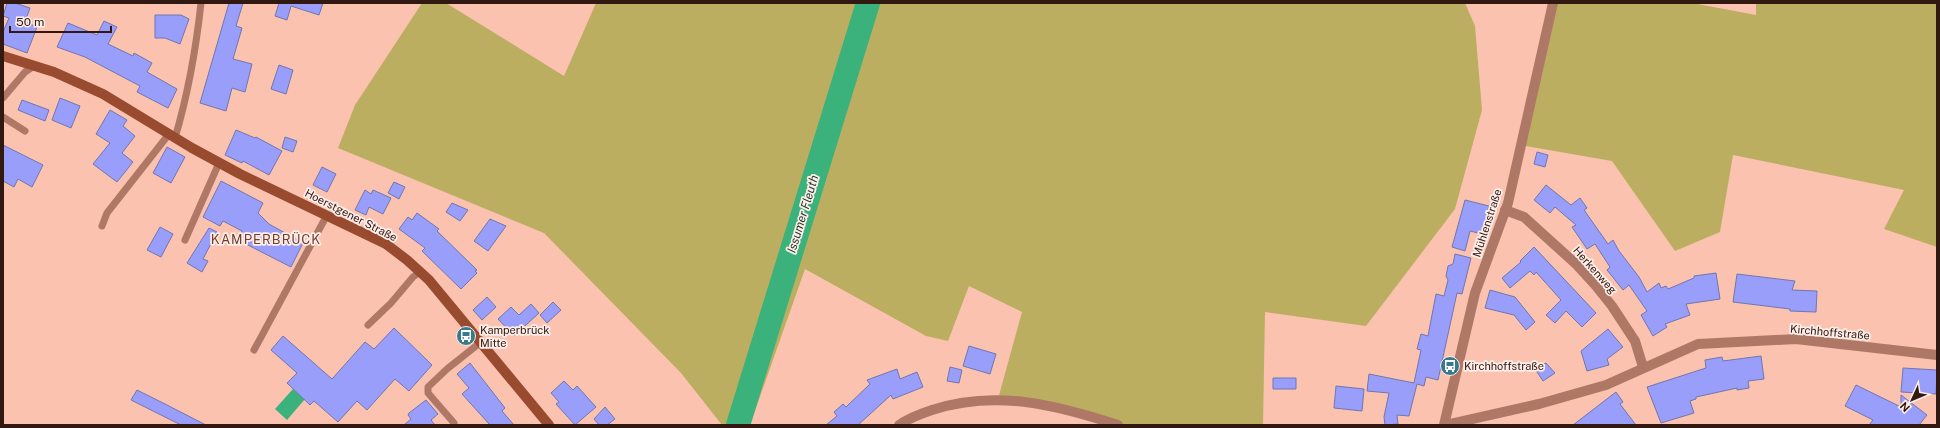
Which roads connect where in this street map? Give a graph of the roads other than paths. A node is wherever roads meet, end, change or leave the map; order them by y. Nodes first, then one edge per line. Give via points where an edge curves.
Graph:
1 (201, 3) edge
2 (1553, 3) edge
3 (3, 56) edge
4 (34, 66) junction
5 (3, 98) edge
6 (3, 117) edge
7 (25, 131) dead end
8 (172, 136) junction
9 (219, 163) junction
10 (1505, 210) junction
11 (327, 215) junction
12 (102, 226) dead end
13 (185, 240) dead end
14 (420, 272) junction
15 (368, 326) dead end
16 (481, 342) junction
17 (254, 350) dead end
18 (1937, 355) edge
19 (1643, 367) junction
20 (454, 423) dead end
21 (549, 425) edge
22 (899, 425) edge
23 (1118, 425) edge
24 (1445, 425) edge

1 - 8 lane via 198,38 187,92
2 - 10 street, Mühlenstraße
3 - 4 main road, Hoerstgener Straße
4 - 5 lane via 25,72
4 - 8 main road, Hoerstgener Straße via 103,94
6 - 7 lane
8 - 9 main road, Hoerstgener Straße
8 - 12 lane via 107,213
9 - 11 main road, Hoerstgener Straße
9 - 13 lane
10 - 19 street, Herkenweg via 1524,217 1586,275 1635,341
10 - 24 street, Mühlenstraße via 1476,293
11 - 14 main road, Hoerstgener Straße via 386,244
11 - 17 lane
14 - 15 lane
14 - 16 main road, Hoerstgener Straße
16 - 20 lane via 428,387 428,393
16 - 21 main road, Hoerstgener Straße
18 - 19 street, Kirchhoffstraße via 1796,339 1698,344
19 - 24 street, Kirchhoffstraße via 1606,385 1539,404
22 - 23 street via 909,418 946,405 998,399 1054,406

